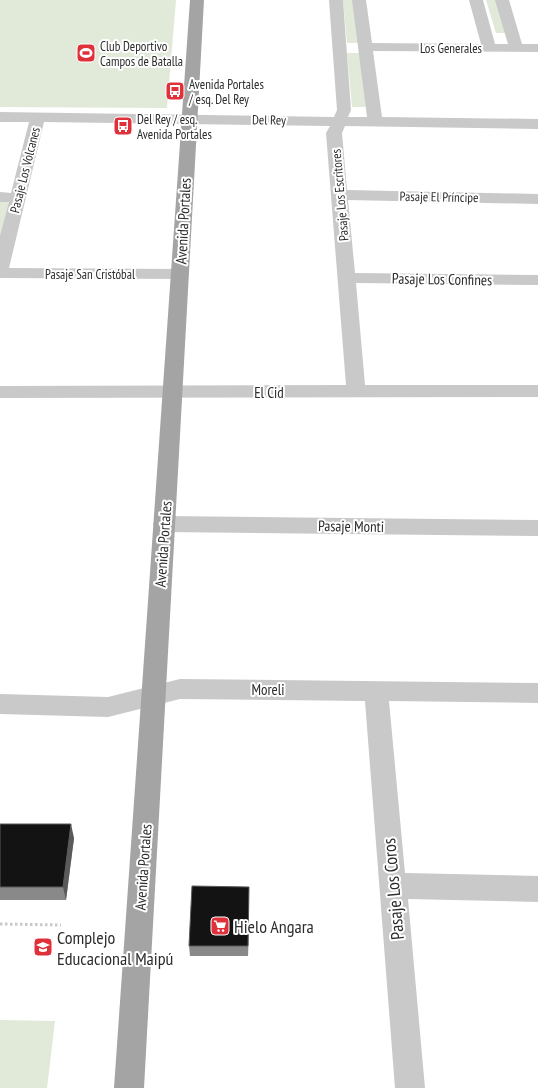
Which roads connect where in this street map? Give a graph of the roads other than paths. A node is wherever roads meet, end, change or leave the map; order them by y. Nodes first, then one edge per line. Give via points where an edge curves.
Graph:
1 (196, 0) edge
2 (336, 0) edge
3 (359, 0) edge
4 (476, 0) edge
5 (502, 0) edge
6 (365, 47) junction
7 (489, 48) junction
8 (516, 48) junction
9 (538, 48) edge
10 (0, 117) edge
11 (38, 117) junction
12 (189, 119) junction
13 (339, 122) junction
14 (375, 122) junction
15 (538, 124) edge
16 (340, 195) junction
17 (0, 197) edge
18 (18, 198) junction
19 (538, 199) edge
20 (0, 270) edge
21 (0, 273) edge
22 (180, 274) junction
23 (347, 278) junction
24 (538, 280) edge
25 (538, 391) edge
26 (0, 392) edge
27 (356, 392) junction
28 (172, 393) junction
29 (164, 524) junction
30 (538, 528) edge
31 (376, 690) junction
32 (538, 693) edge
33 (153, 695) junction
34 (0, 704) edge
35 (393, 886) junction
36 (538, 889) edge
37 (129, 1088) edge
38 (410, 1088) edge

1 - 12 main road, Avenida Portales
2 - 13 street, Pasaje Los Escritores via 344,110
3 - 6 street
4 - 7 street
5 - 8 street
6 - 7 street, Los Generales
6 - 14 street
7 - 8 street, Los Generales
8 - 9 street, Los Generales
10 - 11 street, Del Rey
11 - 12 street, Del Rey
11 - 18 street, Pasaje Los Volcanes
12 - 13 street, Del Rey
12 - 22 main road, Avenida Portales
13 - 14 street, Del Rey
13 - 16 street, Pasaje Los Escritores via 334,133
14 - 15 street, Del Rey
16 - 19 street, Pasaje El Príncipe
16 - 23 street, Pasaje Los Escritores
17 - 18 street
18 - 20 street, Pasaje Los Volcanes
21 - 22 street, Pasaje San Cristóbal
22 - 28 main road, Avenida Portales
23 - 24 street, Pasaje Los Confines
23 - 27 street, Pasaje Los Escritores
25 - 27 street, El Cid
26 - 28 street, El Cid
27 - 28 street, El Cid
28 - 29 main road, Avenida Portales
29 - 30 street, Pasaje Monti
29 - 33 main road, Avenida Portales
31 - 32 street, Moreli
31 - 33 street, Moreli via 180,689
31 - 35 street, Pasaje Los Coros
33 - 34 street, Moreli via 108,707
33 - 37 main road, Avenida Portales
35 - 36 street
35 - 38 street, Pasaje Los Coros

